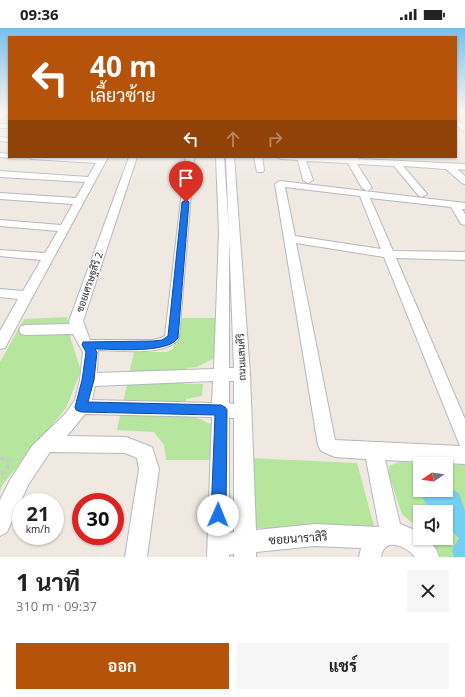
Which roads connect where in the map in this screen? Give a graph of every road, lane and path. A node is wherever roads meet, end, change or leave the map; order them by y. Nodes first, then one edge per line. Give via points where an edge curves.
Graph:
1 (68, 158) edge
2 (133, 158) edge
3 (190, 158) edge
4 (220, 158) edge
5 (230, 158) edge
6 (258, 158) edge
7 (302, 158) edge
8 (415, 158) edge
9 (441, 158) edge
10 (103, 159) edge
11 (353, 159) edge
12 (396, 163) junction
13 (421, 165) junction
14 (447, 166) junction
15 (465, 167) edge
16 (260, 170) dead end
17 (0, 174) edge
18 (91, 180) junction
19 (308, 180) dead end
20 (465, 180) edge
21 (366, 191) junction
22 (422, 194) dead end
23 (0, 196) edge
24 (79, 201) junction
25 (460, 206) edge
26 (229, 216) junction
27 (465, 222) edge
28 (0, 223) edge
29 (64, 228) junction
30 (290, 239) junction
31 (0, 253) edge
32 (388, 254) junction
33 (465, 256) edge
34 (48, 257) junction
35 (230, 272) junction
36 (0, 293) edge
37 (27, 296) junction
38 (79, 329) junction
39 (26, 330) dead end
40 (0, 342) edge
41 (87, 345) junction
42 (222, 374) junction
43 (242, 374) junction
44 (88, 380) junction
45 (81, 407) junction
46 (221, 410) junction
47 (243, 411) junction
48 (465, 440) edge
49 (46, 444) junction
50 (374, 451) junction
51 (465, 455) edge
52 (0, 458) edge
53 (0, 476) edge
54 (0, 525) edge
55 (379, 543) edge
56 (245, 550) edge
57 (218, 551) edge
58 (136, 557) edge
59 (428, 557) edge

1 - 10 street
2 - 38 street, ซอยเศรษฐสิริ 2 via 81,303 76,321
3 - 41 street via 172,338 165,343 153,345
4 - 26 street, ถนนแสนศิริ
5 - 26 street, ถนนแสนศิริ
6 - 16 street
7 - 11 street
7 - 19 street
8 - 13 street
9 - 14 street
10 - 18 street
11 - 12 street
11 - 21 street
12 - 13 street
12 - 22 street
13 - 14 street
14 - 15 street
14 - 20 street
17 - 18 street
18 - 24 street
21 - 25 street
21 - 30 street via 280,184
21 - 32 street
23 - 24 street
24 - 29 street
25 - 27 street
26 - 35 street, ถนนแสนศิริ
28 - 29 street
29 - 34 street
30 - 32 street
30 - 50 street via 327,445 335,449
31 - 34 street
32 - 33 street
32 - 48 street
34 - 37 street
35 - 42 street, ถนนแสนศิริ
35 - 43 street, ถนนแสนศิริ
36 - 37 street
37 - 40 street
38 - 39 street
38 - 41 street, ซอยเศรษฐสิริ 2 via 81,338
41 - 44 street, ซอยเศรษฐสิริ 2 via 91,352
42 - 43 street
42 - 44 street
42 - 46 street, ถนนแสนศิริ
43 - 47 street, ถนนแสนศิริ
44 - 45 street, ซอยเศรษฐสิริ 2
45 - 46 street
45 - 49 street, ซอยเศรษฐสิริ 2 via 62,430
46 - 47 street
46 - 57 street, ถนนแสนศิริ
47 - 56 street, ถนนแสนศิริ
49 - 54 street, ซอยเศรษฐสิริ 2 via 13,492
49 - 58 street via 126,445 145,453 149,469
50 - 51 street
50 - 55 street
52 - 53 path via 9,459 8,467
55 - 56 street, ซอยนาราสิริ via 315,535
55 - 59 street, ซอยนาราสิริ via 404,535 422,548
56 - 57 street, ซอยนาราสิริ

